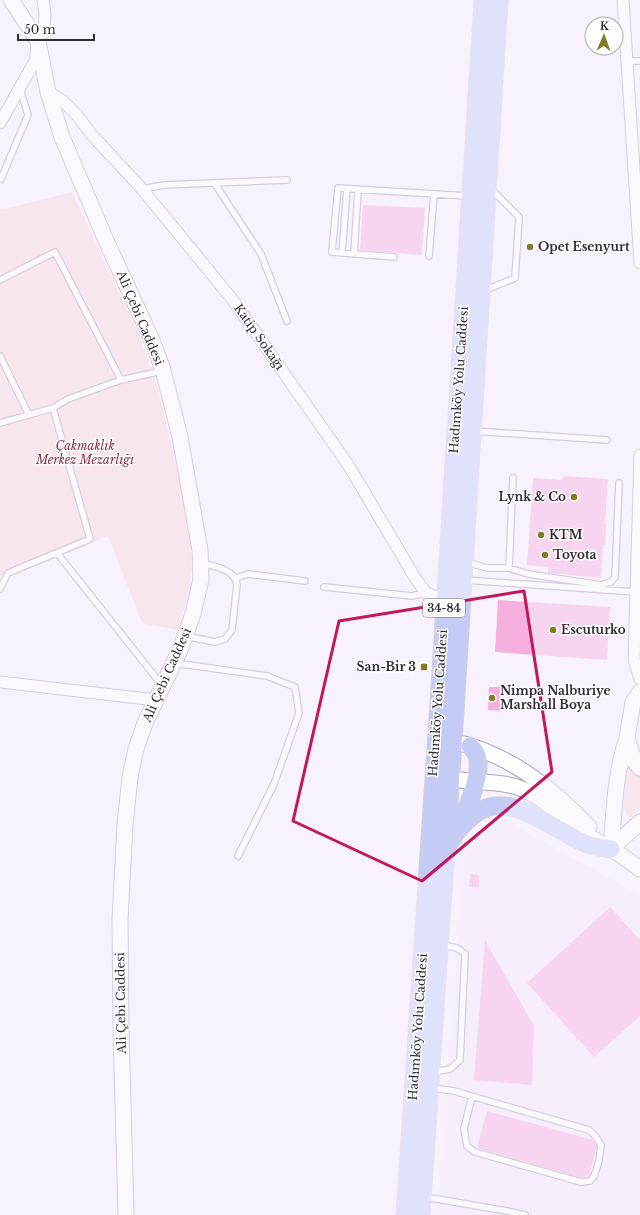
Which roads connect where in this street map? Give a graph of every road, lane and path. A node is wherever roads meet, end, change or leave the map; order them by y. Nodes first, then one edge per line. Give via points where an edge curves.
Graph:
1 (10, 0) edge
2 (43, 0) edge
3 (623, 0) edge
4 (487, 1) edge
5 (38, 42) junction
6 (627, 61) junction
7 (640, 61) edge
8 (20, 89) junction
9 (48, 92) junction
10 (0, 123) edge
11 (1, 179) dead end
12 (287, 180) dead end
13 (215, 184) junction
14 (487, 185) junction
15 (142, 189) junction
16 (347, 189) junction
17 (358, 190) junction
18 (434, 194) junction
19 (470, 196) junction
20 (638, 196) edge
21 (342, 253) junction
22 (354, 254) junction
23 (429, 256) dead end
24 (394, 257) dead end
25 (640, 263) edge
26 (0, 280) edge
27 (481, 292) junction
28 (287, 321) dead end
29 (0, 356) edge
30 (163, 370) junction
31 (120, 380) junction
32 (53, 408) junction
33 (30, 415) junction
34 (0, 423) edge
35 (472, 431) junction
36 (607, 440) dead end
37 (640, 455) edge
38 (513, 478) dead end
39 (619, 483) dead end
40 (57, 553) junction
41 (464, 560) junction
42 (200, 563) junction
43 (509, 568) junction
44 (236, 578) junction
45 (462, 580) junction
46 (305, 581) dead end
47 (324, 587) dead end
48 (0, 589) edge
49 (636, 592) junction
50 (426, 593) junction
51 (445, 600) junction
52 (185, 636) junction
53 (174, 663) junction
54 (640, 679) edge
55 (0, 682) edge
56 (162, 686) junction
57 (640, 692) edge
58 (156, 700) junction
59 (627, 738) junction
60 (453, 743) junction
61 (470, 746) junction
62 (435, 752) junction
63 (640, 768) edge
64 (451, 778) junction
65 (475, 782) junction
66 (640, 822) edge
67 (457, 831) junction
68 (445, 849) junction
69 (611, 849) junction
70 (238, 856) dead end
71 (640, 869) edge
72 (440, 945) junction
73 (430, 1080) junction
74 (472, 1096) junction
75 (422, 1196) junction
76 (126, 1215) edge
77 (405, 1215) edge
78 (421, 1215) edge
79 (524, 1215) edge

1 - 5 street
2 - 5 street via 44,32
3 - 6 street
4 - 14 main road, Hadımköy Yolu Caddesi / 34-84
4 - 19 main road, Hadımköy Yolu Caddesi / 34-84
5 - 8 street via 35,61
5 - 9 street, Ali Çebi Caddesi
6 - 7 lane
6 - 20 street
8 - 10 street
8 - 11 lane via 28,115
9 - 15 street, Katip Sokağı via 78,114 91,134
9 - 30 street, Ali Çebi Caddesi via 62,137
12 - 13 lane
13 - 15 lane via 164,185
13 - 28 lane via 261,254
14 - 27 main road, Hadımköy Yolu Caddesi / 34-84
14 - 27 lane via 519,217 515,278
15 - 50 street, Katip Sokağı via 232,299 349,466
16 - 17 lane
16 - 21 lane
16 - 21 lane via 338,188 332,252
17 - 18 lane
17 - 22 lane
18 - 19 lane
18 - 23 lane
19 - 51 main road, Hadımköy Yolu Caddesi / 34-84
20 - 25 street
21 - 22 lane
22 - 24 lane
26 - 31 lane via 55,252
27 - 35 main road, Hadımköy Yolu Caddesi / 34-84
29 - 33 lane
30 - 31 lane
30 - 42 street, Ali Çebi Caddesi via 180,437 200,550
31 - 32 lane via 68,399
32 - 33 lane
32 - 40 lane via 90,539
33 - 34 lane
35 - 36 lane
35 - 41 main road, Hadımköy Yolu Caddesi / 34-84
37 - 49 street
38 - 43 lane
39 - 43 lane via 615,577 611,582 601,585 528,574
40 - 48 lane via 8,572
40 - 56 lane
41 - 43 lane via 487,568
41 - 45 main road, Hadımköy Yolu Caddesi / 34-84
42 - 44 lane via 217,567
42 - 52 street, Ali Çebi Caddesi via 195,607
44 - 46 lane via 248,574
44 - 52 lane via 232,630 225,639 215,642
45 - 49 lane
45 - 60 main road, Hadımköy Yolu Caddesi / 34-84
47 - 50 lane via 412,596
49 - 54 street via 634,660
50 - 51 street
51 - 62 main road, Hadımköy Yolu Caddesi / 34-84
52 - 53 street, Ali Çebi Caddesi
53 - 56 street, Ali Çebi Caddesi
53 - 70 lane via 267,676 295,687 299,713 274,784
55 - 58 street
56 - 58 street, Ali Çebi Caddesi
57 - 59 street via 633,702
58 - 76 street, Ali Çebi Caddesi via 136,749 125,825 120,927
59 - 63 street via 635,762
59 - 69 street via 621,755
60 - 61 street
60 - 62 main road via 443,743
60 - 64 main road, Hadımköy Yolu Caddesi / 34-84
61 - 65 main road via 478,761
61 - 69 street via 506,760 553,792
62 - 64 main road via 439,768
62 - 77 main road, Hadımköy Yolu Caddesi / 34-84
64 - 65 street
64 - 68 main road, Hadımköy Yolu Caddesi / 34-84
65 - 67 main road
65 - 69 street via 501,783 530,793 585,834
66 - 69 street
67 - 68 main road
67 - 69 main road via 486,808 507,807 528,814 586,844
68 - 72 main road, Hadımköy Yolu Caddesi / 34-84
69 - 71 street
72 - 73 main road, Hadımköy Yolu Caddesi / 34-84
72 - 73 lane via 457,948 465,954 460,1060
73 - 74 lane
73 - 75 main road, Hadımköy Yolu Caddesi / 34-84
74 - 74 lane via 589,1130 601,1145 594,1176 590,1181 581,1182 474,1152 467,1146 464,1129
75 - 78 main road, Hadımköy Yolu Caddesi / 34-84
75 - 79 lane

